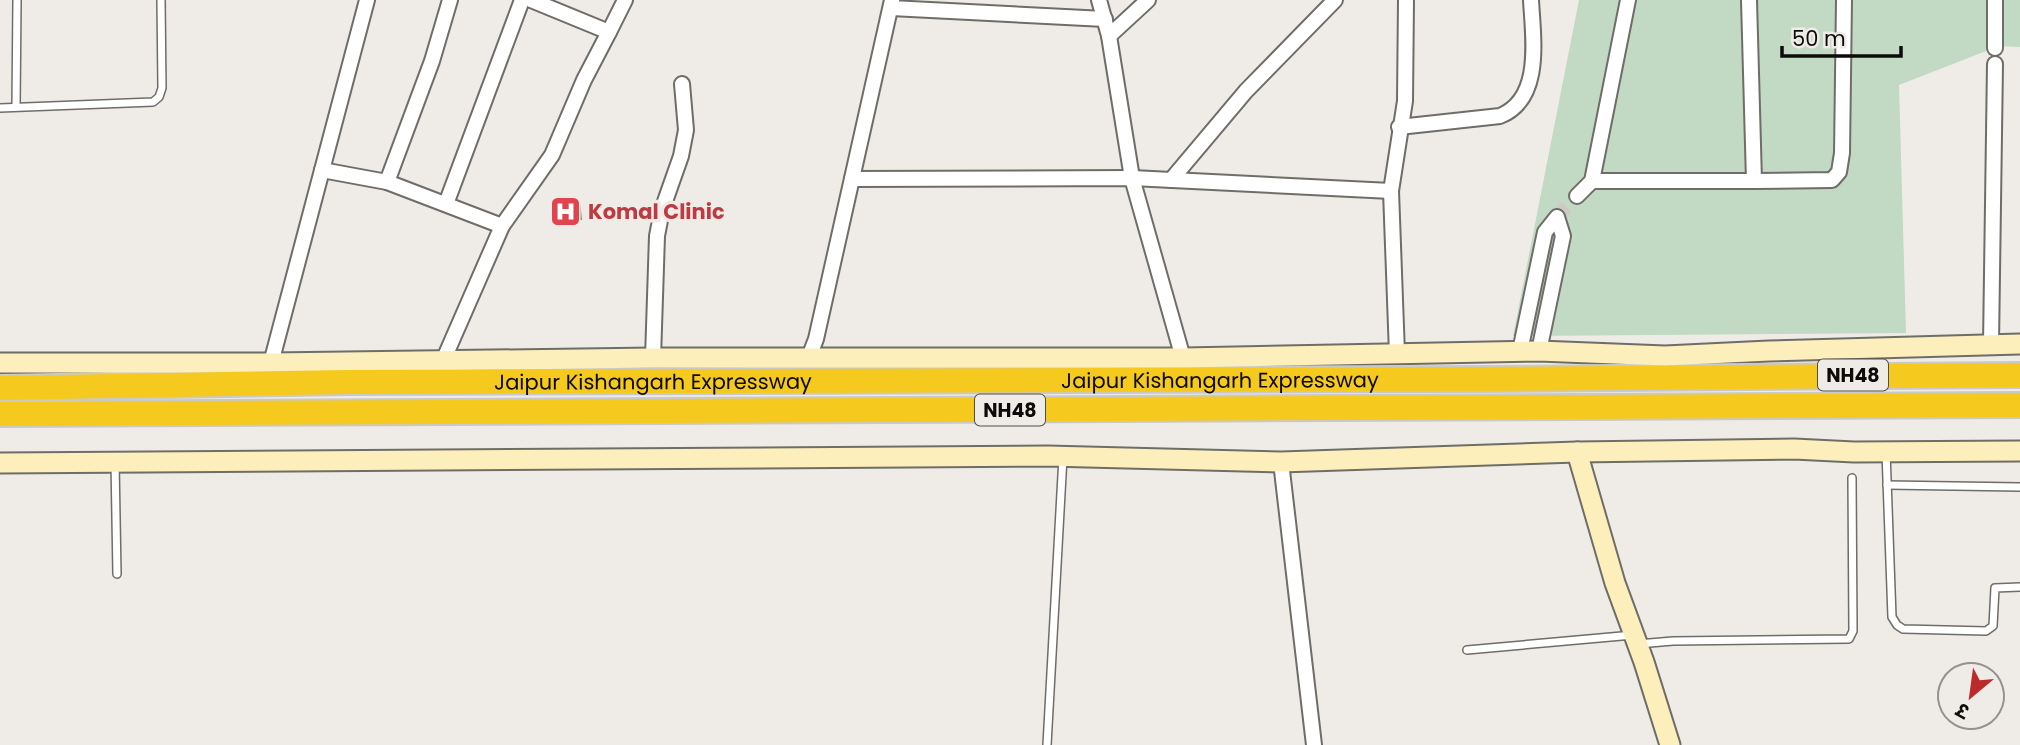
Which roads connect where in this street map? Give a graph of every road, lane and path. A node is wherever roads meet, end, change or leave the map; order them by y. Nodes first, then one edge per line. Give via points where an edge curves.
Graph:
1 (17, 0) edge
2 (161, 0) edge
3 (367, 0) edge
4 (450, 0) edge
5 (523, 0) edge
6 (531, 0) edge
7 (625, 0) edge
8 (1099, 0) edge
9 (1148, 0) edge
10 (1335, 0) edge
11 (1406, 0) edge
12 (1531, 0) edge
13 (1628, 0) edge
14 (1749, 0) edge
15 (1844, 0) edge
16 (1995, 0) edge
17 (891, 4) edge
18 (1105, 19) junction
19 (609, 32) junction
20 (1109, 36) junction
21 (1995, 48) dead end
22 (1995, 64) dead end
23 (681, 84) dead end
24 (16, 107) junction
25 (0, 108) edge
26 (1399, 127) junction
27 (322, 170) junction
28 (1132, 178) junction
29 (852, 179) junction
30 (1171, 180) junction
31 (1592, 181) junction
32 (1754, 181) junction
33 (387, 182) junction
34 (1391, 191) junction
35 (1577, 197) tunnel mouth
36 (446, 204) junction
37 (502, 226) junction
38 (1991, 344) junction
39 (2020, 344) edge
40 (1530, 351) junction
41 (1397, 354) junction
42 (809, 357) junction
43 (653, 358) junction
44 (1183, 358) junction
45 (443, 361) junction
46 (0, 363) edge
47 (271, 363) junction
48 (2020, 375) edge
49 (0, 388) edge
50 (2020, 405) edge
51 (0, 414) edge
52 (2020, 451) edge
53 (1577, 452) junction
54 (1886, 452) junction
55 (1063, 457) junction
56 (115, 461) junction
57 (1281, 462) junction
58 (0, 463) edge
59 (1852, 478) dead end
60 (1887, 485) junction
61 (2020, 487) edge
62 (117, 574) dead end
63 (2020, 587) edge
64 (1636, 640) junction
65 (1467, 650) dead end
66 (1047, 745) edge
67 (1314, 745) edge
68 (1670, 745) edge

1 - 24 lane
2 - 24 lane via 162,88 153,102
3 - 27 street
4 - 33 street
5 - 36 street
6 - 19 street
7 - 19 street
8 - 18 street
9 - 20 street
10 - 30 street via 1246,91
11 - 26 street via 1405,101
12 - 26 street via 1534,64 1524,95 1512,111
13 - 31 street
14 - 32 street
15 - 32 street via 1839,172 1832,180
16 - 21 street
17 - 18 street
17 - 29 street
18 - 20 street
19 - 37 street via 552,155
20 - 28 street
22 - 38 street
23 - 43 street via 686,130 657,236
24 - 25 lane
26 - 34 street
27 - 33 street
27 - 47 street
28 - 29 street
28 - 30 street
28 - 44 street
29 - 42 street
30 - 34 street
31 - 32 street
31 - 35 street
33 - 36 street
34 - 41 street
36 - 37 street
37 - 45 street
38 - 39 street
38 - 40 street via 1665,356
40 - 40 street via 1545,232 1557,218 1563,236
40 - 41 street
41 - 44 street
42 - 43 street
42 - 44 street
43 - 45 street
45 - 47 street
46 - 47 street
48 - 49 highway, Jaipur Kishangarh Expressway / NH48
50 - 51 highway, Jaipur Kishangarh Expressway / NH48
52 - 54 street
53 - 54 street
53 - 57 street
53 - 64 street
54 - 60 lane
55 - 56 street
55 - 57 street
55 - 66 lane
56 - 58 street
56 - 62 lane
57 - 67 street
59 - 64 lane via 1853,631 1849,639
60 - 61 lane
60 - 63 lane via 1892,617 1897,625 1903,629 1986,631 1995,620 1995,589
64 - 65 lane
64 - 68 street

